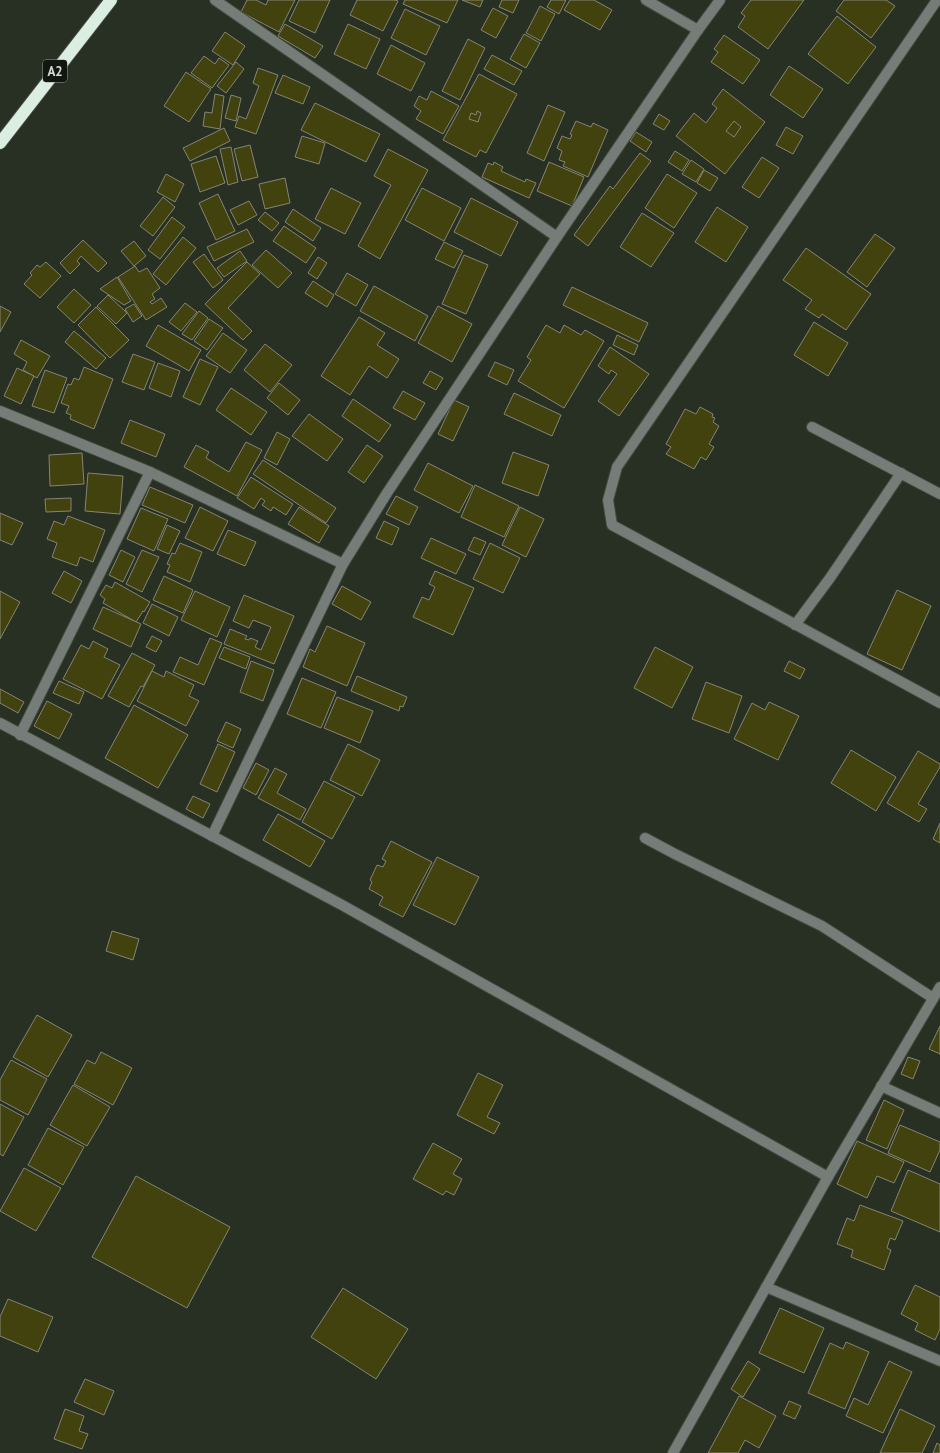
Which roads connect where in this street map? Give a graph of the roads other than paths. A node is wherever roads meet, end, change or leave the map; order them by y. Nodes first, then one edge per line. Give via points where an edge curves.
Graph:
1 (111, 0) edge
2 (215, 0) edge
3 (646, 0) edge
4 (720, 0) edge
5 (937, 0) edge
6 (698, 30) junction
7 (0, 143) edge
8 (557, 237) junction
9 (0, 411) edge
10 (812, 426) dead end
11 (150, 472) junction
12 (901, 473) junction
13 (940, 494) edge
14 (343, 564) junction
15 (795, 624) junction
16 (940, 703) edge
17 (0, 724) edge
18 (20, 735) junction
19 (212, 836) junction
20 (645, 838) dead end
21 (940, 987) edge
22 (933, 998) junction
23 (881, 1086) junction
24 (940, 1113) edge
25 (828, 1177) junction
26 (766, 1288) junction
27 (940, 1361) edge
28 (673, 1453) edge

1 - 7 highway, A2
2 - 8 street
3 - 6 street
4 - 6 street
5 - 15 street via 617,467 608,500 612,525
6 - 8 street
8 - 14 street via 387,493
9 - 11 street
10 - 12 street
11 - 14 street
11 - 18 street
12 - 13 street
12 - 15 street via 830,578
14 - 19 street
15 - 16 street
17 - 18 street
18 - 19 street
19 - 25 street via 342,905
20 - 22 street via 822,926
21 - 22 street
22 - 23 street
23 - 24 street
23 - 25 street
25 - 26 street
26 - 27 street
26 - 28 street

